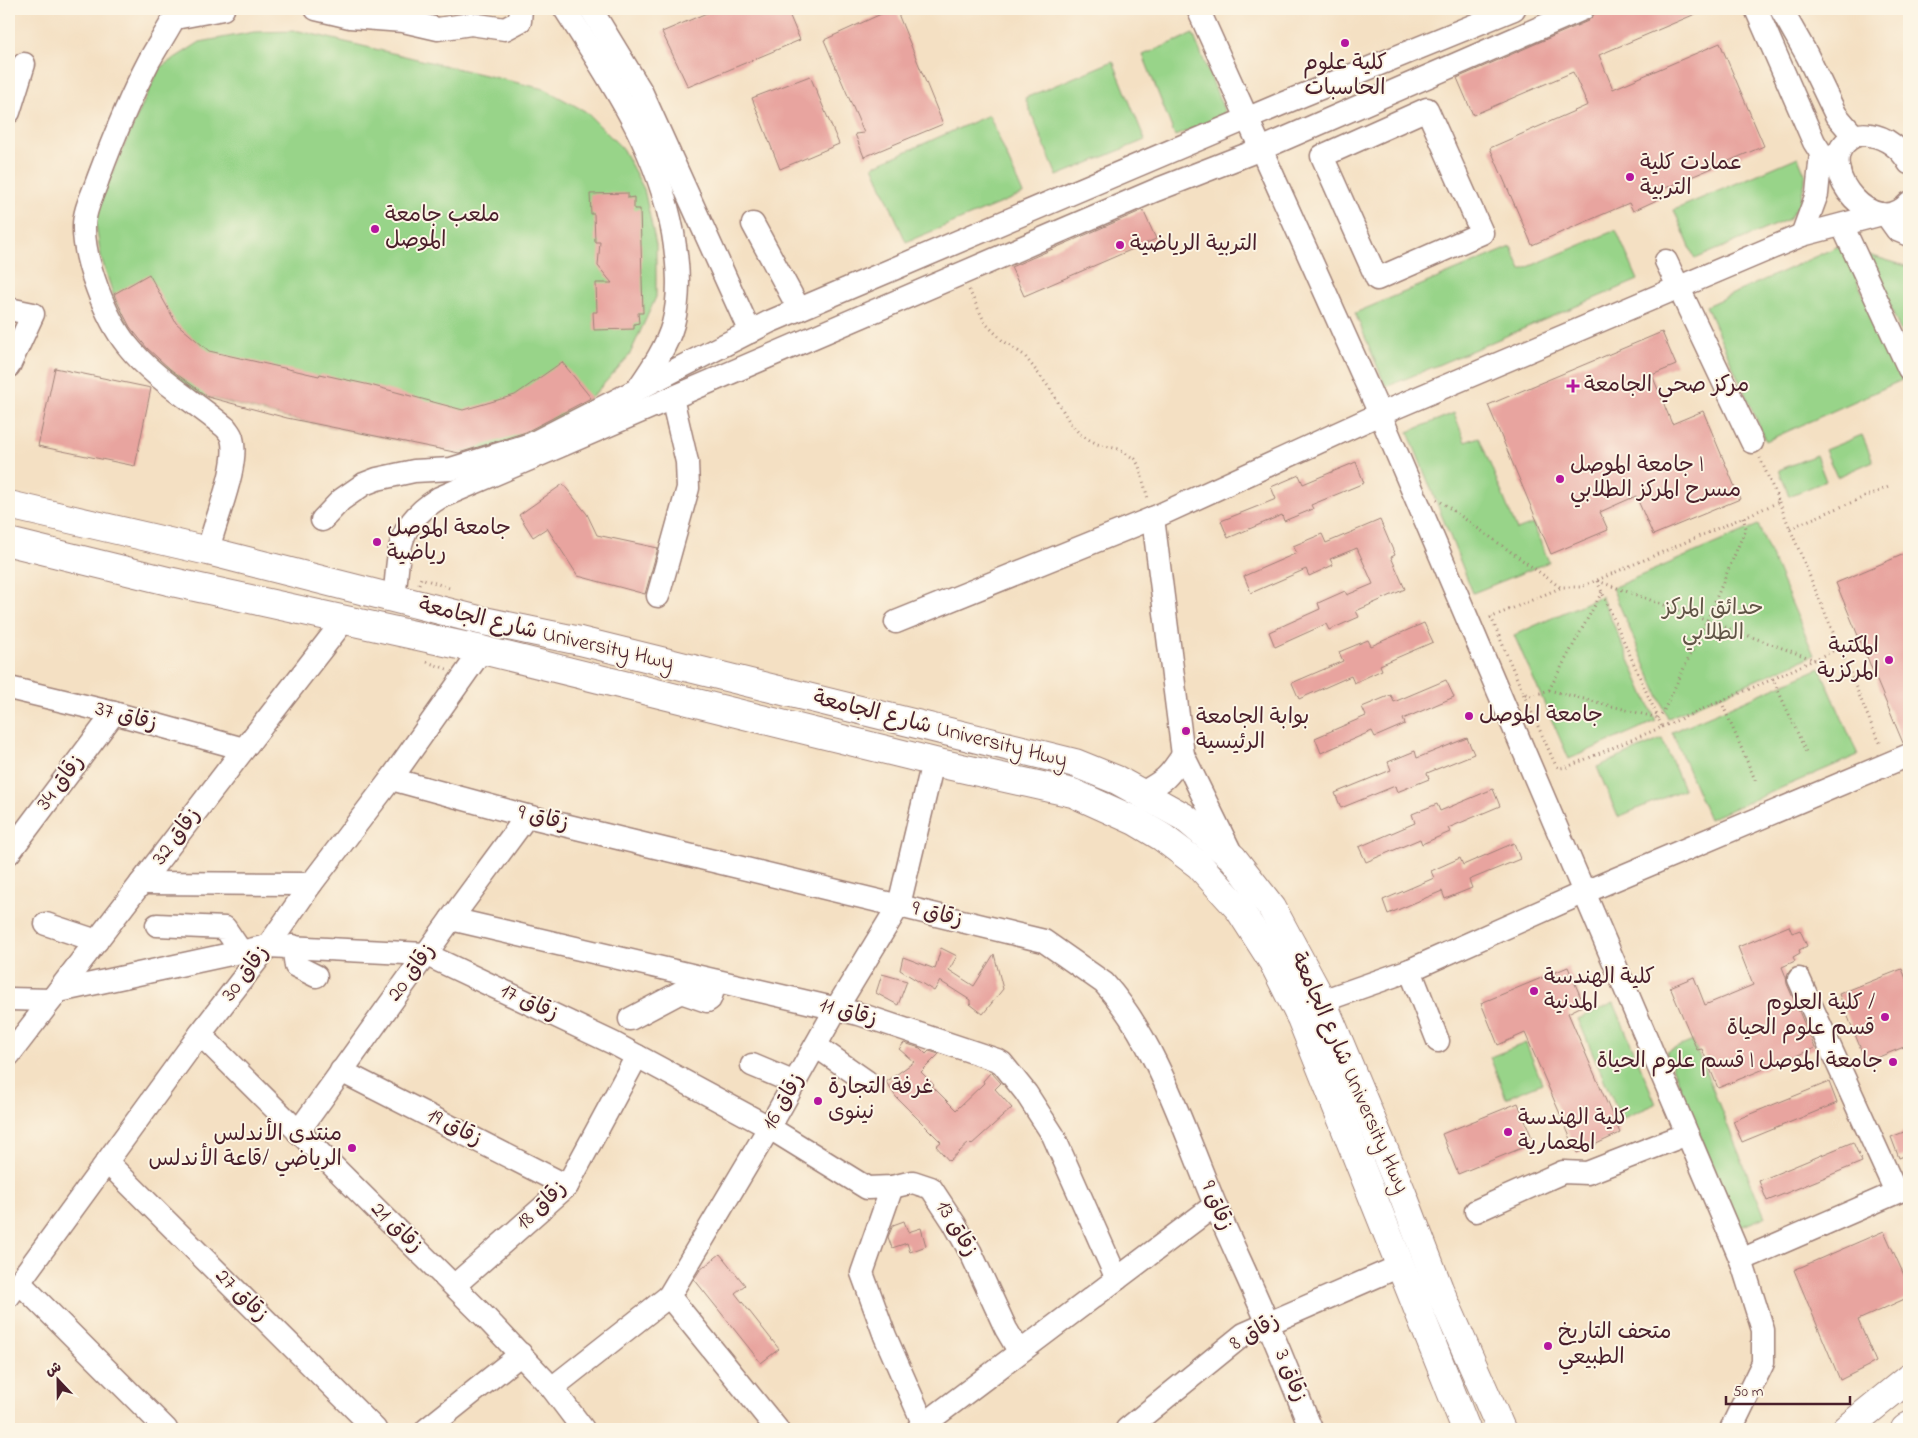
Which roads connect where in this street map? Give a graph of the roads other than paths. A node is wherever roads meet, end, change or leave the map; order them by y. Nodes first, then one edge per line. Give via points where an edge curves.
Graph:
1 (223, 9) edge
2 (316, 9) edge
3 (521, 9) edge
4 (565, 9) edge
5 (591, 9) edge
6 (1198, 9) edge
7 (1514, 9) edge
8 (1583, 9) edge
9 (1756, 9) edge
10 (1781, 9) edge
11 (177, 14) edge
12 (24, 64) dead end
13 (9, 112) edge
14 (1248, 118) junction
15 (1310, 127) junction
16 (1854, 136) junction
17 (1261, 149) junction
18 (1821, 153) junction
19 (1322, 156) junction
20 (1909, 163) edge
21 (1839, 171) junction
22 (1909, 203) edge
23 (1885, 215) junction
24 (753, 224) dead end
25 (1842, 225) junction
26 (1802, 235) junction
27 (1909, 235) edge
28 (949, 244) junction
29 (1666, 261) dead end
30 (962, 273) junction
31 (1679, 289) junction
32 (9, 309) edge
33 (799, 309) junction
34 (750, 332) junction
35 (9, 366) edge
36 (1909, 369) edge
37 (639, 388) junction
38 (672, 398) junction
39 (649, 408) junction
40 (1380, 414) junction
41 (1752, 442) road end
42 (455, 479) junction
43 (9, 506) edge
44 (1153, 518) junction
45 (322, 520) dead end
46 (9, 542) edge
47 (208, 551) junction
48 (658, 596) dead end
49 (394, 599) junction
50 (346, 619) junction
51 (896, 622) dead end
52 (580, 641) junction
53 (482, 650) junction
54 (572, 672) junction
55 (9, 688) edge
56 (114, 713) junction
57 (244, 748) junction
58 (1183, 756) junction
59 (1909, 756) edge
60 (933, 762) junction
61 (391, 779) junction
62 (1142, 793) junction
63 (527, 816) junction
64 (9, 853) edge
65 (1233, 858) junction
66 (141, 883) junction
67 (311, 884) junction
68 (1584, 892) junction
69 (899, 906) junction
70 (451, 918) junction
71 (46, 924) dead end
72 (157, 925) dead end
73 (96, 941) junction
74 (268, 946) junction
75 (293, 946) junction
76 (242, 953) junction
77 (425, 954) junction
78 (1410, 970) junction
79 (316, 976) dead end
80 (1799, 979) dead end
81 (716, 981) junction
82 (55, 996) junction
83 (9, 1000) edge
84 (1322, 1001) junction
85 (836, 1009) junction
86 (630, 1019) dead end
87 (200, 1034) junction
88 (1438, 1041) dead end
89 (816, 1046) junction
90 (9, 1055) edge
91 (636, 1056) junction
92 (752, 1065) dead end
93 (341, 1071) junction
94 (866, 1080) dead end
95 (795, 1083) junction
96 (769, 1128) junction
97 (298, 1132) junction
98 (1687, 1134) junction
99 (107, 1162) junction
100 (567, 1186) junction
101 (892, 1187) junction
102 (1902, 1189) edge
103 (1215, 1205) junction
104 (1476, 1211) dead end
105 (1741, 1260) junction
106 (1400, 1266) junction
107 (1117, 1279) junction
108 (454, 1285) junction
109 (14, 1289) edge
110 (669, 1296) junction
111 (1268, 1323) junction
112 (1019, 1352) junction
113 (521, 1354) junction
114 (1909, 1378) edge
115 (552, 1388) junction
116 (1909, 1426) edge
117 (921, 1427) edge
118 (166, 1429) edge
119 (374, 1429) edge
120 (427, 1429) edge
121 (583, 1429) edge
122 (777, 1429) edge
123 (1127, 1429) edge
124 (1311, 1429) edge
125 (1466, 1429) edge
126 (1501, 1429) edge
127 (1731, 1429) edge
128 (1846, 1429) edge
129 (1906, 1429) edge

1 - 11 street
2 - 3 street via 438,29 471,24 505,29 520,21
4 - 37 street via 642,136 670,219 678,274 673,324
5 - 34 street via 641,91
6 - 14 street
7 - 14 street
8 - 15 street
9 - 18 street via 1808,131
10 - 16 street via 1836,115
11 - 47 street via 115,132 84,225 95,280 110,318 127,345 157,375 226,428 232,437 232,470
12 - 13 street
14 - 17 street
14 - 28 street
15 - 17 street
15 - 19 street
16 - 20 street via 1880,138 1898,149
16 - 21 street via 1839,152
17 - 30 street
17 - 40 street
18 - 21 street
18 - 26 street via 1816,194
19 - 19 street via 1377,279 1482,233 1427,110
21 - 23 street via 1857,201
22 - 23 street via 1900,212
23 - 25 street
23 - 27 street via 1897,230
24 - 33 street
25 - 26 street
25 - 36 street
26 - 31 street
28 - 30 street
28 - 33 street
29 - 31 street
30 - 38 street
31 - 40 street
31 - 41 street
32 - 35 street via 33,314
33 - 34 street
34 - 37 street
37 - 39 street
37 - 42 street
38 - 39 street
38 - 48 street via 687,462 688,488
39 - 42 street
40 - 44 street
40 - 68 street
42 - 45 street via 414,471 377,479 352,491
42 - 49 street via 420,511 407,528 402,538
43 - 47 main road, شارع الجامعة University Hwy
44 - 51 street
44 - 58 street
46 - 50 main road, شارع الجامعة University Hwy via 168,581
47 - 49 main road, شارع الجامعة University Hwy
49 - 52 main road, شارع الجامعة University Hwy
50 - 53 main road, شارع الجامعة University Hwy
50 - 57 street, زقاق 32
52 - 54 main road
52 - 62 main road, شارع الجامعة University Hwy via 1075,763
53 - 54 main road, شارع الجامعة University Hwy
53 - 61 street, زقاق 30
54 - 60 main road, شارع الجامعة University Hwy
55 - 56 street, زقاق 37
56 - 57 street, زقاق 37
56 - 64 street, زقاق 34
57 - 66 street, زقاق 32
58 - 62 street via 1163,782
58 - 65 street
59 - 68 street
60 - 69 street, زقاق 16
60 - 106 main road, شارع الجامعة University Hwy via 1073,793 1162,837 1210,876 1239,909 1273,962 1297,1010
61 - 63 street, زقاق 9
61 - 67 street, زقاق 30
62 - 65 main road, شارع الجامعة University Hwy via 1184,817
63 - 69 street, زقاق 9
63 - 70 street, زقاق 20
65 - 84 main road, شارع الجامعة University Hwy via 1272,908
66 - 67 street
66 - 73 street, زقاق 32
67 - 74 street, زقاق 30
68 - 78 street
68 - 98 street
69 - 85 street, زقاق 16
69 - 103 street, زقاق 9 via 1044,941 1104,983 1143,1038 1162,1075
70 - 77 street, زقاق 20
70 - 81 street, زقاق 11
71 - 73 street
72 - 76 street via 225,928
73 - 82 street, زقاق 32
74 - 75 street, زقاق 17
74 - 76 street, زقاق 17
74 - 87 street, زقاق 30
75 - 77 street, زقاق 17
75 - 79 street via 296,966
76 - 82 street, زقاق 17
77 - 91 street, زقاق 17
77 - 93 street, زقاق 20
78 - 84 street
78 - 88 street
80 - 102 street
81 - 85 street, زقاق 11
81 - 86 street via 707,1001 680,992
82 - 83 street, زقاق 17
82 - 90 street, زقاق 32
84 - 126 main road, شارع الجامعة University Hwy via 1439,1289
85 - 89 street, زقاق 16
85 - 107 street, زقاق 11 via 1002,1063 1026,1092 1053,1135
87 - 97 street, زقاق 21
87 - 99 street, زقاق 30
89 - 94 street
89 - 95 street, زقاق 16
91 - 96 street, زقاق 17
91 - 100 street, زقاق 18
92 - 95 street
93 - 97 street, زقاق 20
93 - 100 street, زقاق 19
95 - 96 street, زقاق 16
96 - 101 street, زقاق 13 via 867,1188
96 - 110 street, زقاق 16
97 - 108 street, زقاق 21
98 - 104 street via 1587,1173 1563,1172
98 - 105 street
99 - 109 street, زقاق 30
99 - 119 street, زقاق 27
100 - 108 street, زقاق 18
101 - 112 street, زقاق 13 via 913,1182 931,1188 971,1253
101 - 117 street via 862,1273
102 - 105 street
103 - 107 street
103 - 111 street, زقاق 9
105 - 127 street via 1763,1330 1764,1363
106 - 111 street, زقاق 8
106 - 125 main road, شارع الجامعة University Hwy
107 - 112 street
108 - 113 street, زقاق 21
109 - 118 street
110 - 115 street, زقاق 16
110 - 122 street
111 - 123 street, زقاق 8 via 1244,1334
111 - 124 street, زقاق 3
112 - 117 street
113 - 115 street, زقاق 21
113 - 120 street
114 - 128 main road
115 - 121 street, زقاق 21
116 - 129 main road

